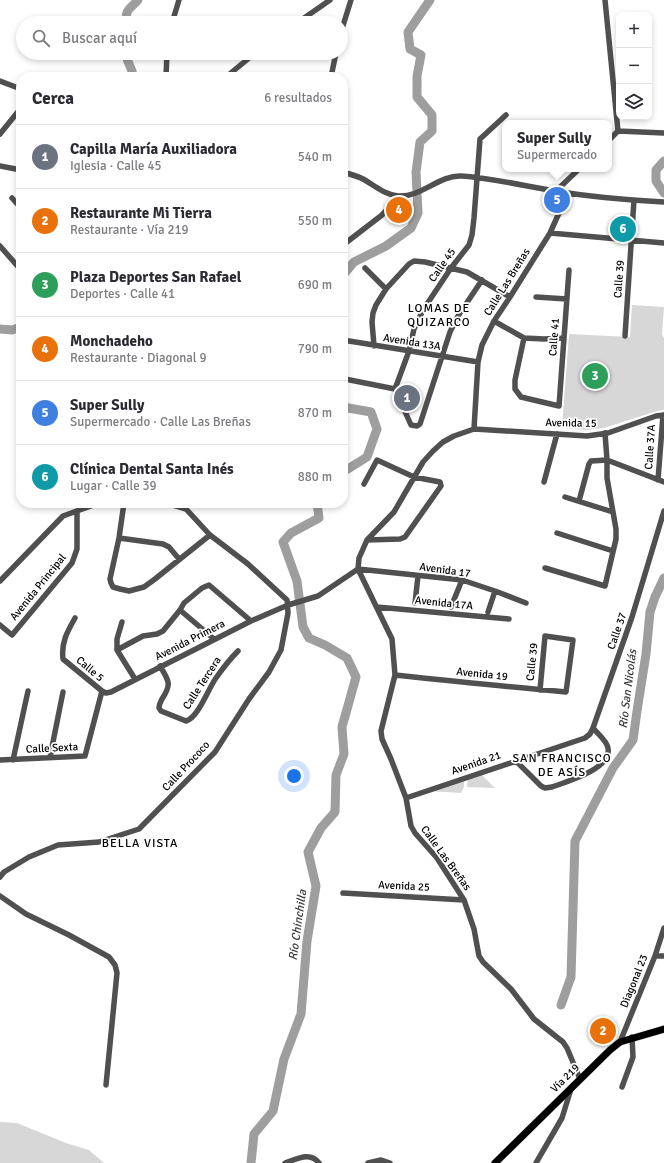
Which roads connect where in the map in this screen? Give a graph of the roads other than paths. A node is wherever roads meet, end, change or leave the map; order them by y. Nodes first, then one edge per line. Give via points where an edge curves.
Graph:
1 (179, 0) edge
2 (330, 0) edge
3 (351, 0) edge
4 (605, 0) edge
5 (174, 16) edge
6 (307, 16) edge
7 (346, 16) edge
8 (167, 60) edge
9 (247, 60) edge
10 (335, 60) edge
11 (166, 72) edge
12 (232, 72) edge
13 (332, 72) edge
14 (0, 81) edge
15 (16, 87) edge
16 (16, 114) edge
17 (506, 115) dead end
18 (618, 131) junction
19 (664, 132) edge
20 (0, 134) edge
21 (612, 137) edge
22 (0, 166) edge
23 (16, 169) edge
24 (576, 172) edge
25 (348, 174) edge
26 (478, 178) junction
27 (556, 191) junction
28 (568, 193) junction
29 (399, 196) junction
30 (12, 198) dead end
31 (634, 200) junction
32 (16, 202) edge
33 (664, 202) edge
34 (550, 233) junction
35 (348, 241) edge
36 (632, 241) junction
37 (664, 243) edge
38 (0, 246) edge
39 (16, 264) edge
40 (365, 268) dead end
41 (451, 268) junction
42 (569, 270) dead end
43 (482, 280) junction
44 (386, 289) junction
45 (510, 297) junction
46 (536, 297) dead end
47 (567, 299) junction
48 (494, 320) junction
49 (625, 336) dead end
50 (524, 338) junction
51 (564, 338) junction
52 (348, 341) edge
53 (374, 346) junction
54 (409, 351) junction
55 (442, 357) junction
56 (478, 362) junction
57 (348, 380) edge
58 (395, 389) junction
59 (663, 415) edge
60 (474, 429) junction
61 (605, 433) junction
62 (557, 434) junction
63 (607, 460) junction
64 (414, 477) junction
65 (658, 480) junction
66 (544, 482) dead end
67 (664, 482) edge
68 (364, 484) dead end
69 (565, 497) dead end
70 (579, 501) junction
71 (85, 508) edge
72 (123, 508) edge
73 (187, 508) edge
74 (77, 511) junction
75 (664, 511) edge
76 (613, 512) junction
77 (558, 533) dead end
78 (210, 535) junction
79 (119, 538) junction
80 (367, 540) junction
81 (613, 551) junction
82 (179, 559) junction
83 (545, 568) dead end
84 (358, 569) junction
85 (418, 576) junction
86 (462, 580) junction
87 (0, 581) edge
88 (496, 591) junction
89 (415, 603) dead end
90 (526, 603) dead end
91 (288, 604) junction
92 (377, 607) junction
93 (451, 607) dead end
94 (180, 610) junction
95 (488, 612) dead end
96 (75, 618) dead end
97 (509, 619) dead end
98 (251, 621) junction
99 (122, 622) dead end
100 (0, 625) edge
101 (214, 638) junction
102 (117, 650) junction
103 (238, 651) dead end
104 (160, 666) junction
105 (395, 675) junction
106 (135, 679) junction
107 (540, 690) junction
108 (28, 691) dead end
109 (102, 691) junction
110 (63, 692) dead end
111 (566, 692) joint
112 (593, 728) junction
113 (50, 758) junction
114 (0, 760) edge
115 (13, 760) junction
116 (515, 760) junction
117 (406, 798) junction
118 (0, 877) edge
119 (343, 893) dead end
120 (0, 896) edge
121 (464, 900) junction
122 (664, 928) edge
123 (655, 956) junction
124 (664, 956) edge
125 (664, 1029) edge
126 (632, 1037) junction
127 (620, 1042) junction
128 (580, 1079) junction
129 (106, 1085) dead end
130 (622, 1087) dead end
131 (571, 1088) junction
132 (285, 1163) edge
133 (319, 1163) edge
134 (368, 1163) edge
135 (390, 1163) edge
136 (495, 1163) edge
137 (536, 1163) edge

1 - 5 street
2 - 6 street
3 - 7 street
4 - 18 street
8 - 11 street
9 - 12 street
10 - 13 street
14 - 15 street
16 - 20 street
17 - 26 street, Calle 45 via 480,139
18 - 19 street
18 - 21 street
22 - 23 street
24 - 27 street
25 - 29 street via 388,194
26 - 27 street
26 - 29 street via 452,176 411,195
26 - 41 street, Calle 45 via 472,235 469,244
27 - 28 street
28 - 31 street
28 - 34 street, Calle Las Breñas
29 - 35 street via 382,215
30 - 32 street
31 - 33 street
31 - 36 street, Calle 39
34 - 36 street
34 - 45 street, Calle Las Breñas
36 - 37 street
36 - 49 street, Calle 39
38 - 39 street
40 - 44 street
41 - 43 street via 467,272
41 - 44 street via 414,261
41 - 54 street, Calle 45 via 423,310 414,329
42 - 47 street, Calle 41
43 - 45 street
43 - 55 street via 458,316
44 - 53 street via 373,313
45 - 48 street, Calle Las Breñas
46 - 47 street
47 - 51 street, Calle 41
48 - 50 street
48 - 56 street, Calle Las Breñas via 482,345
50 - 51 street
50 - 51 street, Calle 41 via 515,390 520,397 558,406
52 - 53 street, Avenida 13A
53 - 54 street, Avenida 13A
54 - 55 street, Avenida 13A
54 - 58 street, Calle 45
55 - 56 street, Avenida 13A
55 - 58 street via 420,424 411,425
56 - 60 street, Calle Las Breñas
57 - 58 street
59 - 61 street, Avenida 15
59 - 65 street, Calle 37A
60 - 62 street, Avenida 15
60 - 64 street via 443,442 423,462
61 - 62 street, Avenida 15 via 587,436
61 - 63 street
62 - 66 street
63 - 65 street
63 - 70 street via 591,461
63 - 76 street via 607,478
64 - 68 street via 378,460
64 - 80 street via 391,516
64 - 80 street via 440,482 441,486 403,538
65 - 67 street
69 - 70 street
70 - 76 street
71 - 74 street
72 - 79 street
73 - 78 street
74 - 87 street via 63,516
74 - 100 street, Avenida Principal via 77,549 72,563 12,635
75 - 112 street, Calle 37 via 632,617
76 - 81 street via 616,539
77 - 81 street
78 - 82 street
78 - 91 street via 254,570 287,600
79 - 82 street via 163,544
79 - 82 street via 110,579 113,587 130,591 144,587
80 - 84 street via 359,558
81 - 83 street via 605,586
84 - 85 street, Avenida 17
84 - 91 street via 318,596
84 - 92 street, Calle Las Breñas
85 - 86 street, Avenida 17
85 - 89 street
86 - 88 street, Avenida 17
86 - 93 street
88 - 90 street, Avenida 17
88 - 95 street
91 - 98 street, Avenida Primera
91 - 118 street, Calle Prococo via 281,650 269,672 249,698 215,752 140,829 99,842 58,845 29,857
92 - 97 street, Avenida 17A
92 - 105 street, Calle Las Breñas via 392,639
94 - 98 street via 184,603 209,585
94 - 101 street
94 - 102 street via 163,631 143,636
96 - 109 street, Calle 5 via 64,640 63,659
98 - 101 street, Avenida Primera
99 - 102 street
101 - 104 street, Avenida Primera
102 - 106 street
103 - 104 street, Calle Tercera via 215,679 193,718 186,721 159,708 169,685
104 - 106 street, Avenida Primera
105 - 107 street, Avenida 19
105 - 117 street, Calle Las Breñas via 380,731
106 - 109 street, Avenida Primera via 111,692
107 - 111 street, Avenida 19
107 - 111 street, Calle 39 via 545,636 573,640
108 - 115 street
109 - 113 street, Calle Sexta via 85,756
110 - 113 street
112 - 116 street, Avenida 21 via 585,738
112 - 116 street via 608,747 608,752 593,772 552,787 541,786
113 - 115 street, Calle Sexta
114 - 115 street, Calle Sexta
116 - 117 street, Avenida 21
117 - 121 street, Calle Las Breñas via 411,826 437,858
119 - 121 street, Avenida 25
120 - 129 street via 26,914 109,957 116,965
121 - 128 street, Calle Las Breñas via 474,929 479,956 511,989 534,1019 568,1048
122 - 123 street, Diagonal 23
123 - 124 street
123 - 127 street, Diagonal 23
125 - 126 main road, Vía 219
126 - 127 main road, Vía 219
126 - 130 street via 633,1057
127 - 128 main road, Vía 219
128 - 131 main road, Vía 219
131 - 136 main road, Vía 219
131 - 137 street via 562,1118
132 - 133 street via 310,1156
134 - 135 street via 386,1160

